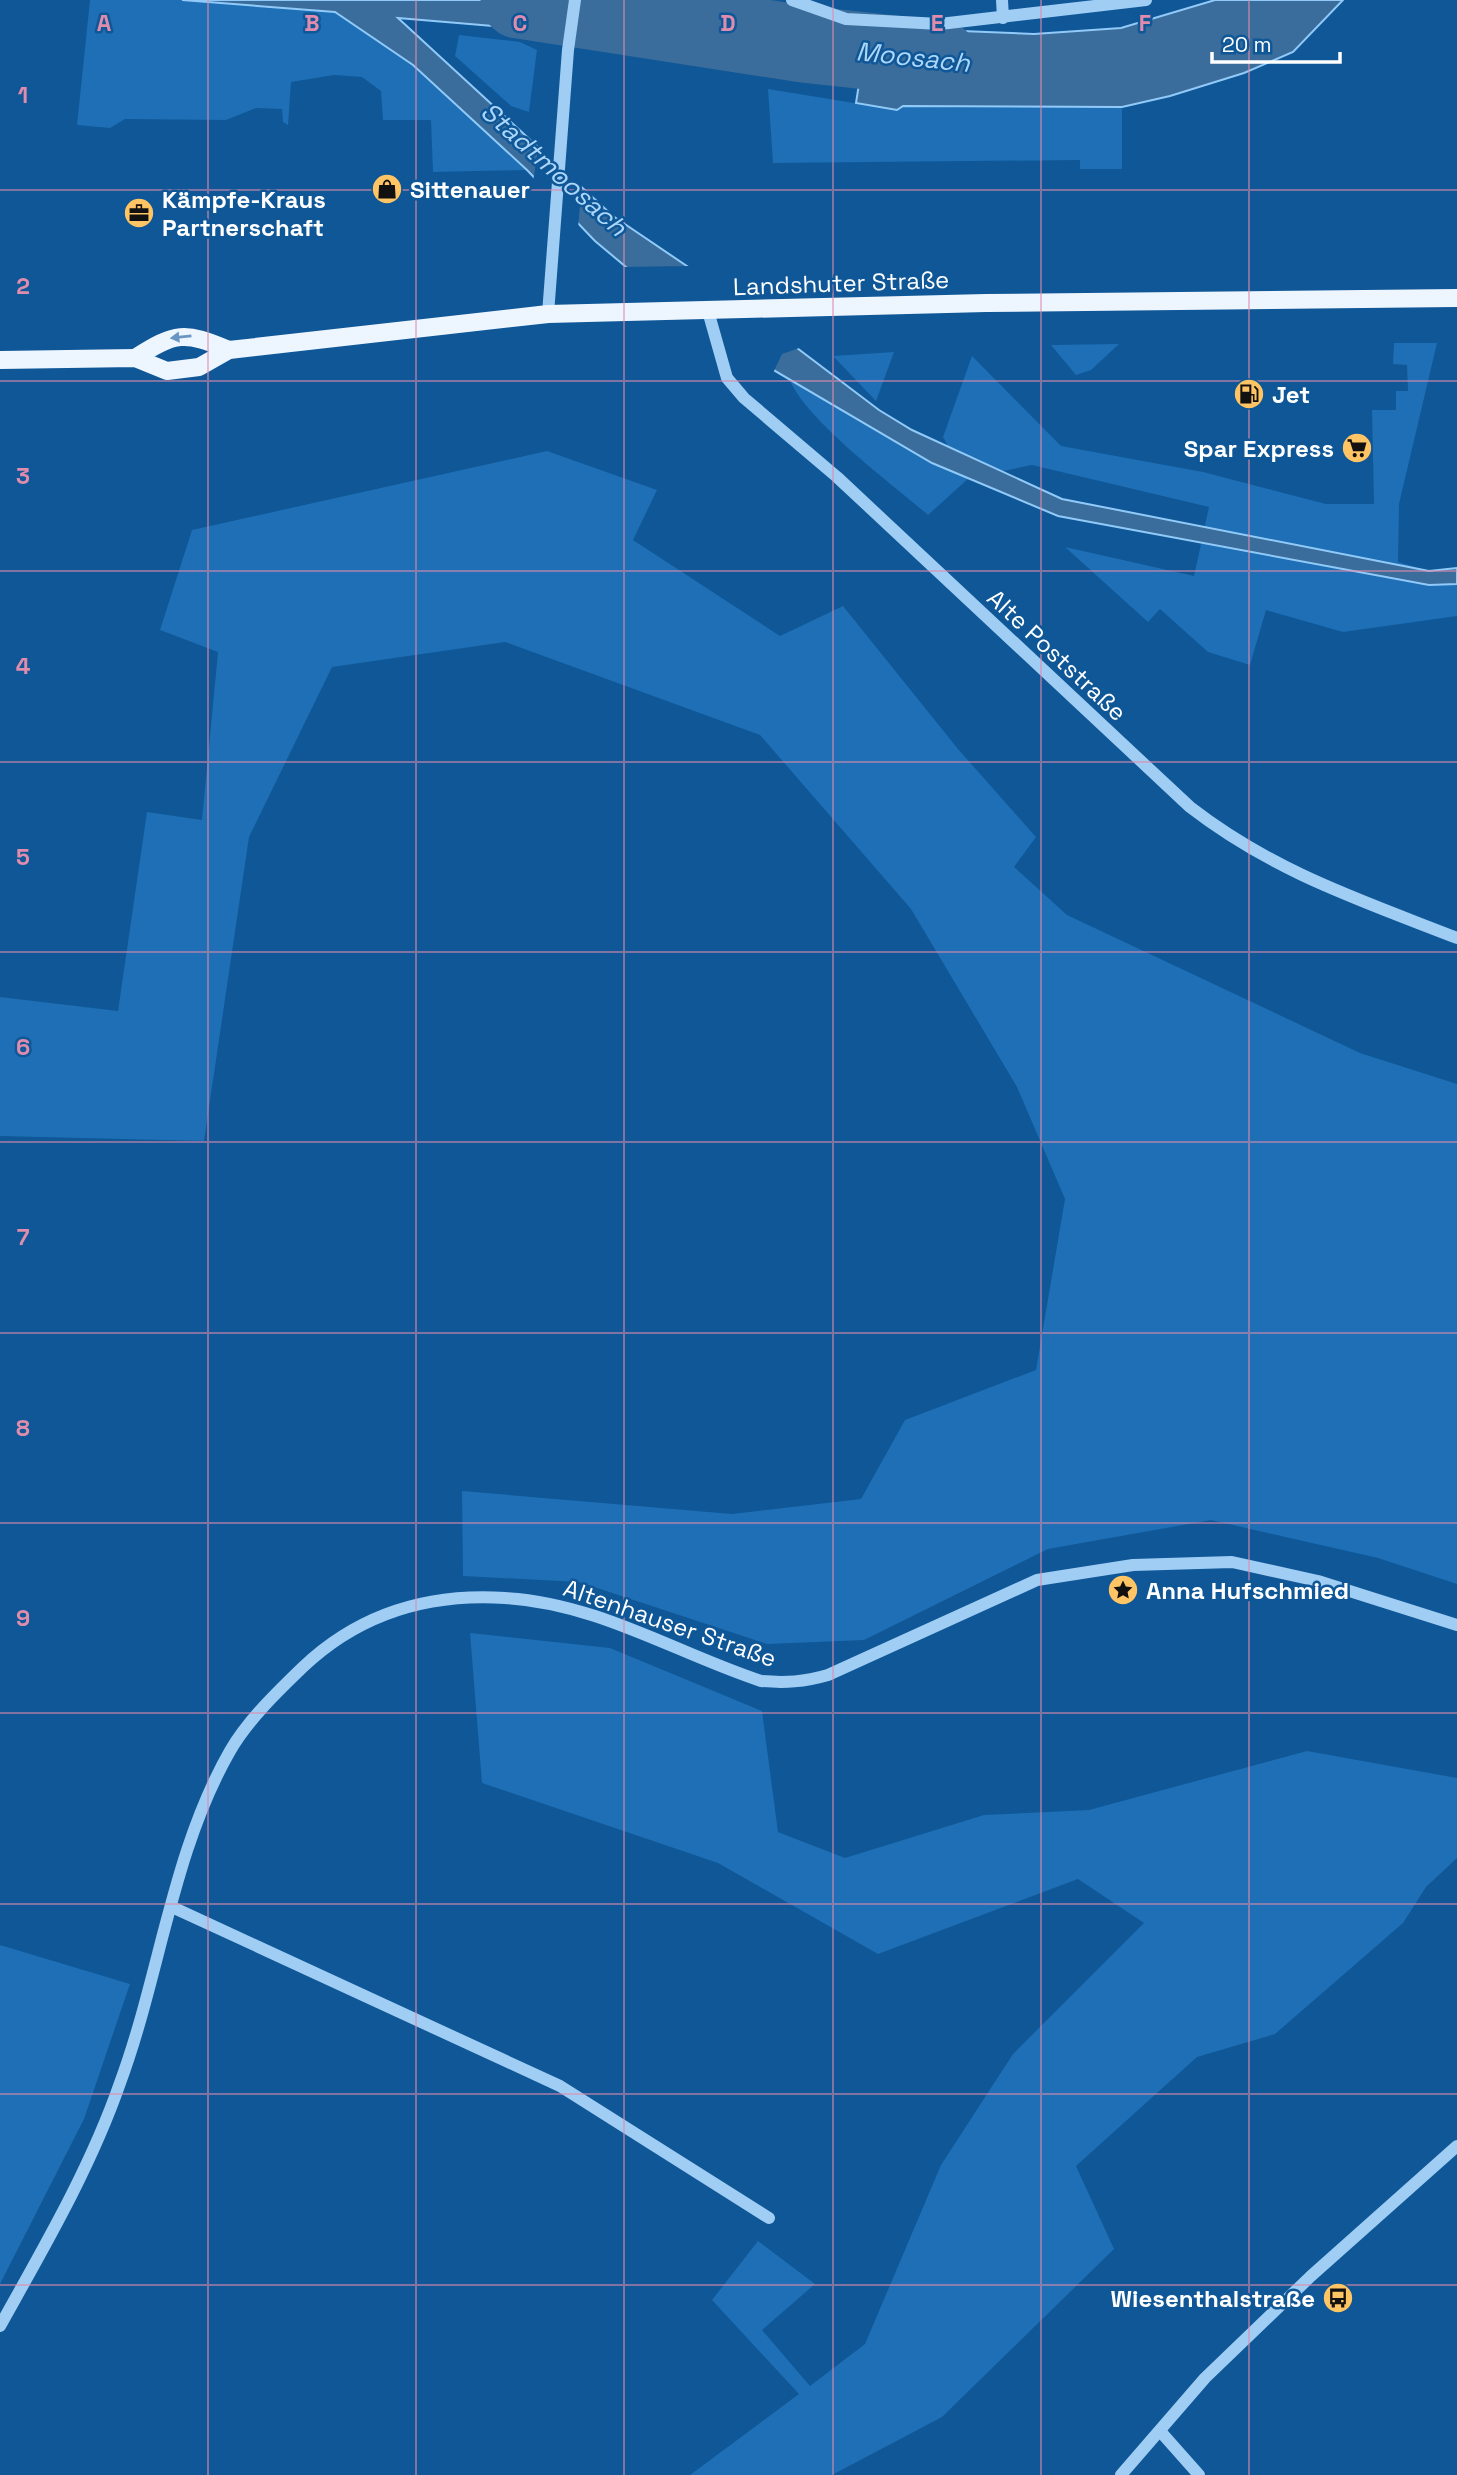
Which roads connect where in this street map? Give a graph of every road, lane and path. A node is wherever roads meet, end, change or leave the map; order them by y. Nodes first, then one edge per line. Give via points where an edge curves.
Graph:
1 (575, 0) edge
2 (792, 0) edge
3 (1002, 0) edge
4 (1146, 0) edge
5 (1003, 18) junction
6 (1457, 298) edge
7 (708, 311) junction
8 (548, 314) junction
9 (229, 351) junction
10 (135, 358) junction
11 (0, 360) edge
12 (1457, 938) edge
13 (1457, 1625) edge
14 (172, 1907) junction
15 (1457, 2146) edge
16 (769, 2218) dead end
17 (0, 2326) edge
18 (1160, 2431) junction
19 (1121, 2475) edge
20 (1199, 2475) edge

1 - 8 street
2 - 5 street via 846,19 940,24
3 - 5 street
4 - 5 street
6 - 7 main road, Landshuter Straße
7 - 8 main road, Landshuter Straße
7 - 12 street, Alte Poststraße via 732,386 837,477 1190,807 1295,874
8 - 9 main road, Landshuter Straße
9 - 10 main road, Landshuter Straße via 199,368 167,371
9 -> 10 main road via 196,336 164,340
10 - 11 main road, Landshuter Straße
13 - 14 street, Altenhauser Straße via 1318,1581 1232,1562 1133,1565 1037,1580 828,1675 783,1683 761,1681 607,1618 536,1601 448,1597 402,1607 345,1632 322,1649 244,1731 207,1800
14 - 16 street via 560,2086
14 - 17 street, Altenhauser Straße via 121,2082 101,2132
15 - 18 street via 1205,2378
18 - 19 street
18 - 20 street

